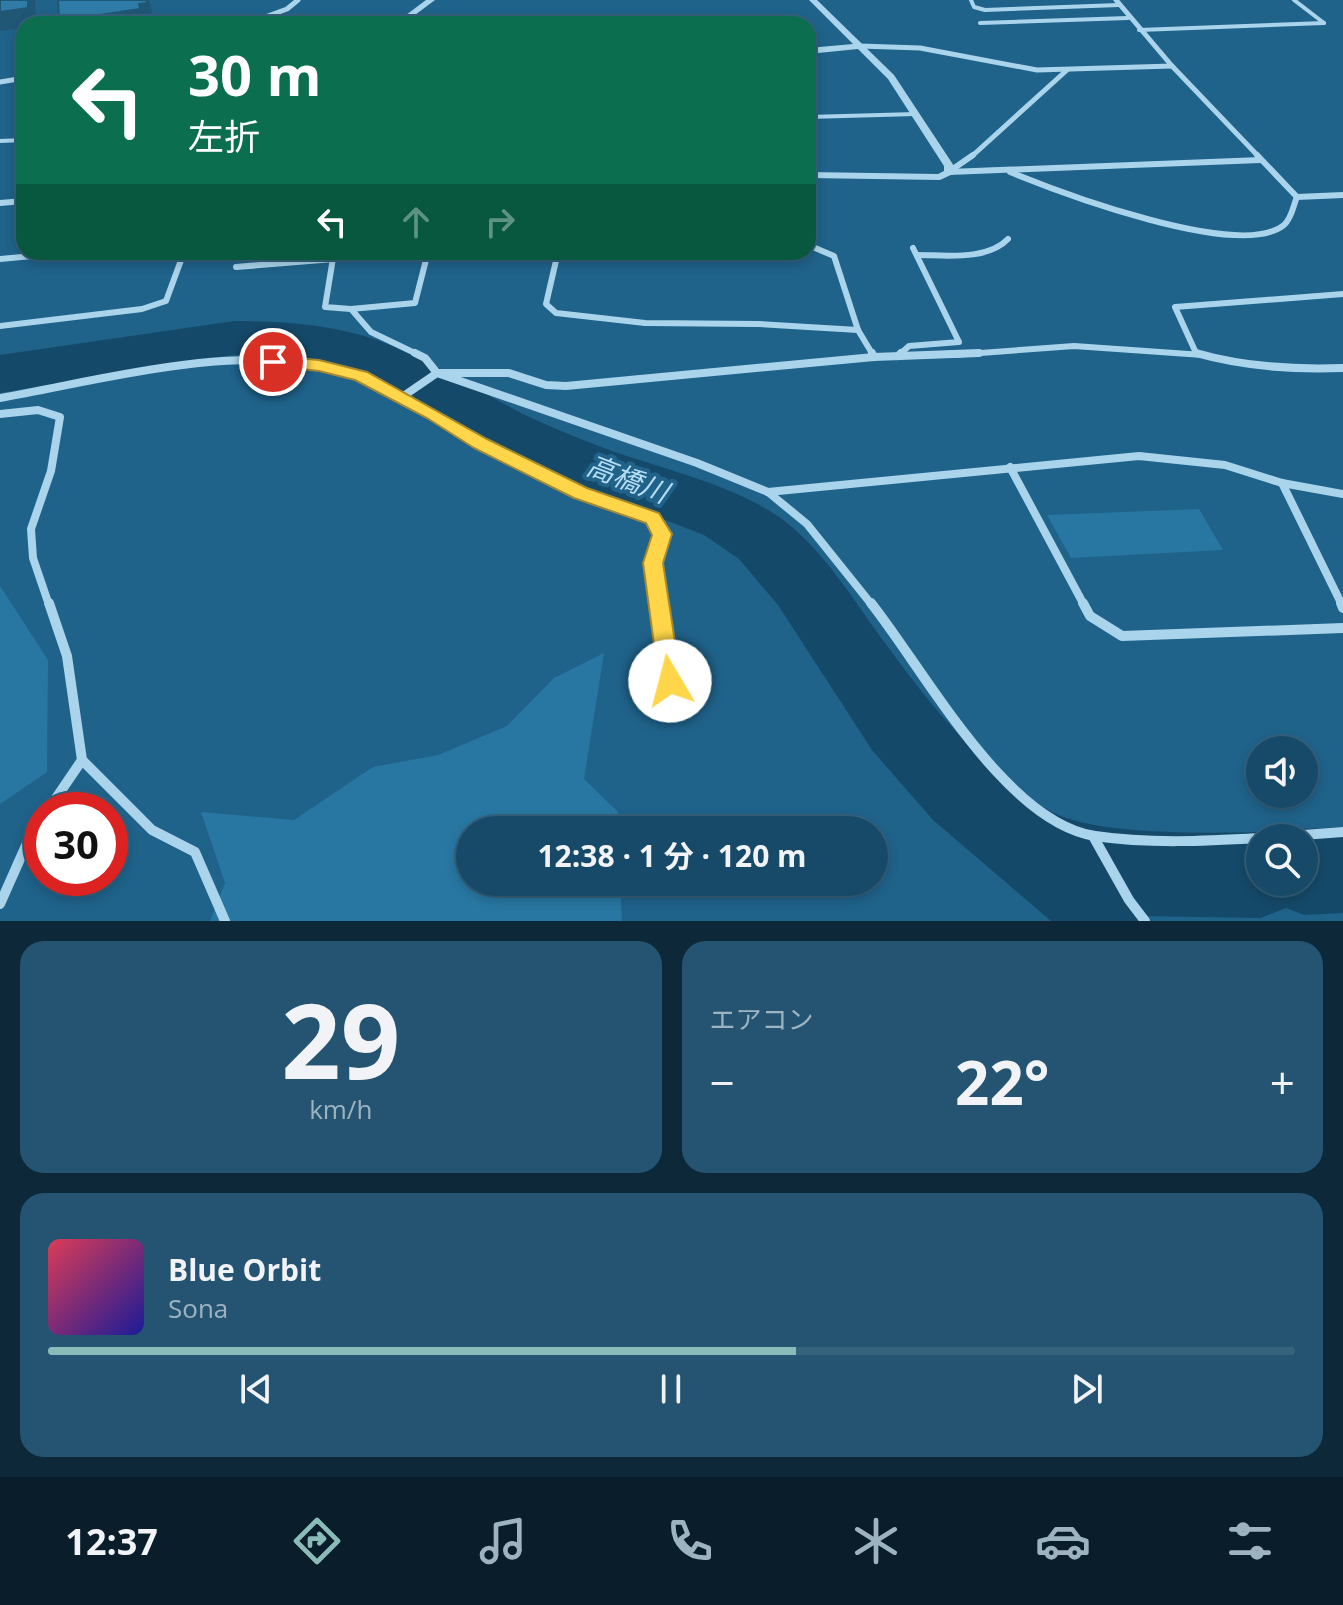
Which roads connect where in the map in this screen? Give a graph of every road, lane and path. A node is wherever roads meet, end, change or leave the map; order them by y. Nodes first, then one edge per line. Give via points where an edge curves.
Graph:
1 (298, 0) edge
2 (813, 0) edge
3 (971, 0) edge
4 (1294, 0) edge
5 (428, 1) edge
6 (1117, 2) edge
7 (268, 16) edge
8 (408, 16) edge
9 (1128, 18) junction
10 (980, 23) dead end
11 (1139, 30) junction
12 (860, 46) junction
13 (816, 50) edge
14 (1172, 66) junction
15 (1067, 70) junction
16 (916, 114) junction
17 (816, 117) edge
18 (1261, 160) junction
19 (949, 172) junction
20 (1010, 172) junction
21 (816, 175) edge
22 (1343, 195) edge
23 (1297, 197) junction
24 (1008, 239) dead end
25 (816, 248) edge
26 (181, 260) edge
27 (293, 260) edge
28 (333, 260) edge
29 (426, 260) edge
30 (556, 260) edge
31 (236, 267) dead end
32 (1343, 294) edge
33 (351, 309) junction
34 (0, 326) edge
35 (858, 330) junction
36 (1196, 353) junction
37 (898, 356) junction
38 (874, 357) junction
39 (1343, 368) edge
40 (435, 374) junction
41 (402, 397) junction
42 (0, 398) edge
43 (0, 414) edge
44 (1010, 467) junction
45 (1282, 483) junction
46 (768, 492) junction
47 (1343, 494) edge
48 (1343, 608) edge
49 (1343, 628) edge
50 (670, 681) dead end
51 (82, 760) junction
52 (60, 792) edge
53 (1343, 832) edge
54 (1318, 834) edge
55 (1093, 836) junction
56 (1246, 839) edge
57 (24, 850) edge
58 (0, 904) edge
59 (225, 921) edge
60 (1145, 921) edge

1 - 7 street
2 - 12 street
3 - 6 lane via 985,10
4 - 11 lane via 1324,23
5 - 8 street
6 - 9 street
9 - 10 lane
9 - 11 street
11 - 14 street
12 - 13 street
12 - 15 street via 901,43 987,64
12 - 16 street via 891,77
14 - 15 street
14 - 18 street
15 - 19 street
16 - 17 lane
16 - 19 street
18 - 20 street
18 - 23 street
19 - 20 street
19 - 21 street via 913,178
20 - 23 street via 1114,211 1210,231 1279,230 1293,216
22 - 23 street
24 - 37 street via 993,252 915,251 959,342 909,346
25 - 35 street via 834,256
26 - 34 street via 166,301 142,309
27 - 31 street
28 - 33 street via 325,307
29 - 33 street via 415,303
30 - 35 street via 546,304 556,313 645,323
32 - 36 street via 1175,307
33 - 40 street via 371,332 425,358
35 - 38 street
36 - 37 street via 1074,346
36 - 39 street via 1294,370
37 - 38 street
38 - 40 street via 566,386 509,373
40 - 41 street
40 - 46 street
41 - 42 street via 361,376 319,365 273,362 144,374
41 - 50 street via 580,493 652,518 662,534 653,563
43 - 51 street via 36,409 60,417 51,471 31,529 33,558 67,656
44 - 45 street via 1139,456 1225,465
44 - 46 street
44 - 49 street via 1090,616 1122,636
45 - 47 street
45 - 48 street
46 - 55 street via 807,524 994,772 1053,821
51 - 52 street
51 - 59 street via 152,830 195,852
53 - 54 street
55 - 56 street
55 - 60 street
57 - 58 street

